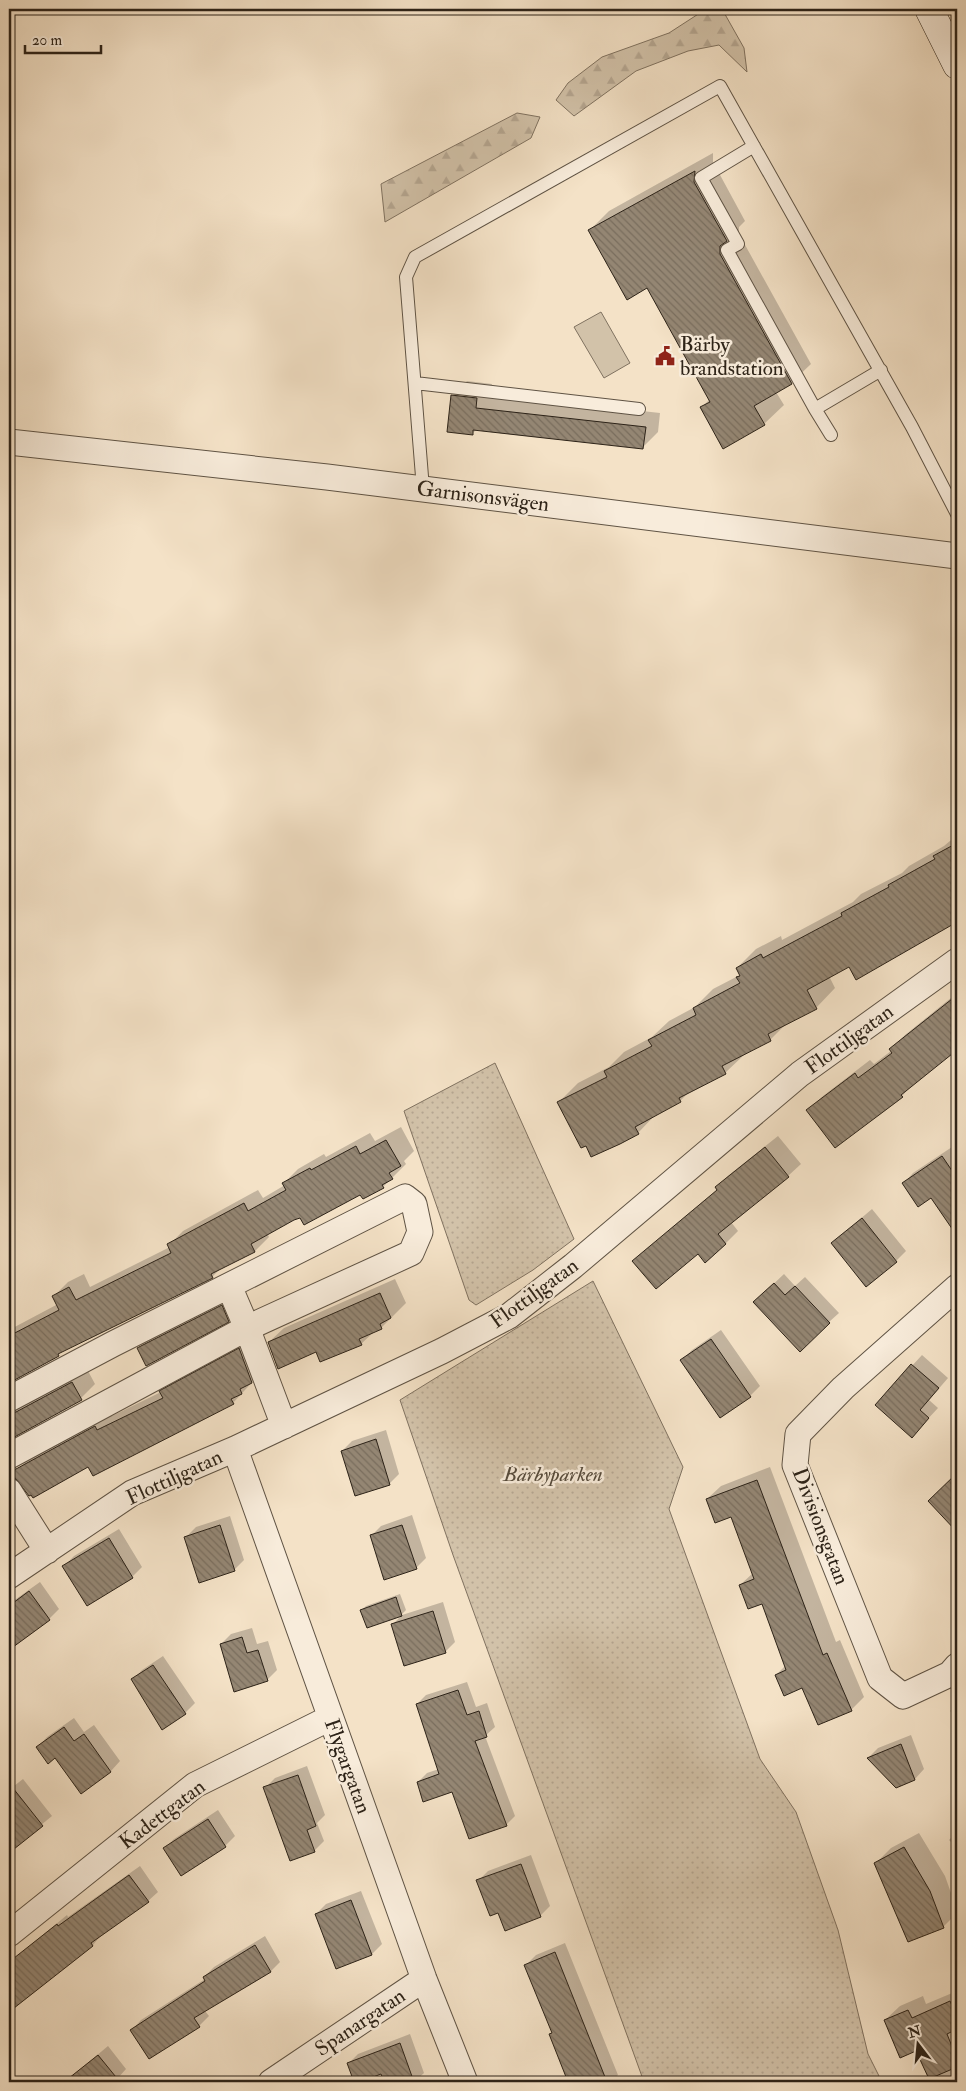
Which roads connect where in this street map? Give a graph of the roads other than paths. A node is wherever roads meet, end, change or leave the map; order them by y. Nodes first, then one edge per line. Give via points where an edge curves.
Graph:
1 (929, 9) edge
2 (948, 9) edge
3 (957, 23) edge
4 (957, 65) edge
5 (754, 146) junction
6 (880, 370) junction
7 (414, 382) junction
8 (639, 409) dead end
9 (815, 409) junction
10 (831, 436) dead end
11 (9, 442) edge
12 (423, 489) junction
13 (957, 514) edge
14 (957, 556) edge
15 (957, 961) edge
16 (229, 1286) junction
17 (957, 1286) edge
18 (247, 1328) junction
19 (9, 1399) edge
20 (284, 1426) junction
21 (235, 1449) junction
22 (9, 1456) edge
23 (9, 1491) edge
24 (47, 1550) junction
25 (9, 1576) edge
26 (957, 1666) edge
27 (330, 1718) junction
28 (9, 1934) edge
29 (424, 1978) junction
30 (271, 2082) edge
31 (465, 2082) edge

1 - 4 main road
2 - 3 main road
5 - 6 lane
5 - 7 lane via 720,86 415,257 406,277
5 - 9 lane via 701,178 738,244 728,250
6 - 9 lane
6 - 13 lane
7 - 8 lane
7 - 12 lane
9 - 10 lane
11 - 12 street, Garnisonsvägen
12 - 14 street, Garnisonsvägen
15 - 20 street, Flottiljgatan via 800,1074 509,1316
16 - 18 street
16 - 18 street via 405,1197 414,1204 420,1232 411,1253
16 - 19 street
17 - 26 street, Divisionsgatan via 843,1388 798,1434 794,1465 880,1678 903,1696 950,1674
18 - 20 street
18 - 22 street
20 - 21 street, Flottiljgatan
21 - 24 street, Flottiljgatan via 132,1493
21 - 27 street, Flygargatan
23 - 24 street
24 - 25 street, Flottiljgatan
27 - 28 street, Kadettgatan via 195,1785
27 - 29 street, Flygargatan
29 - 30 street, Spanargatan
29 - 31 street, Flygargatan

